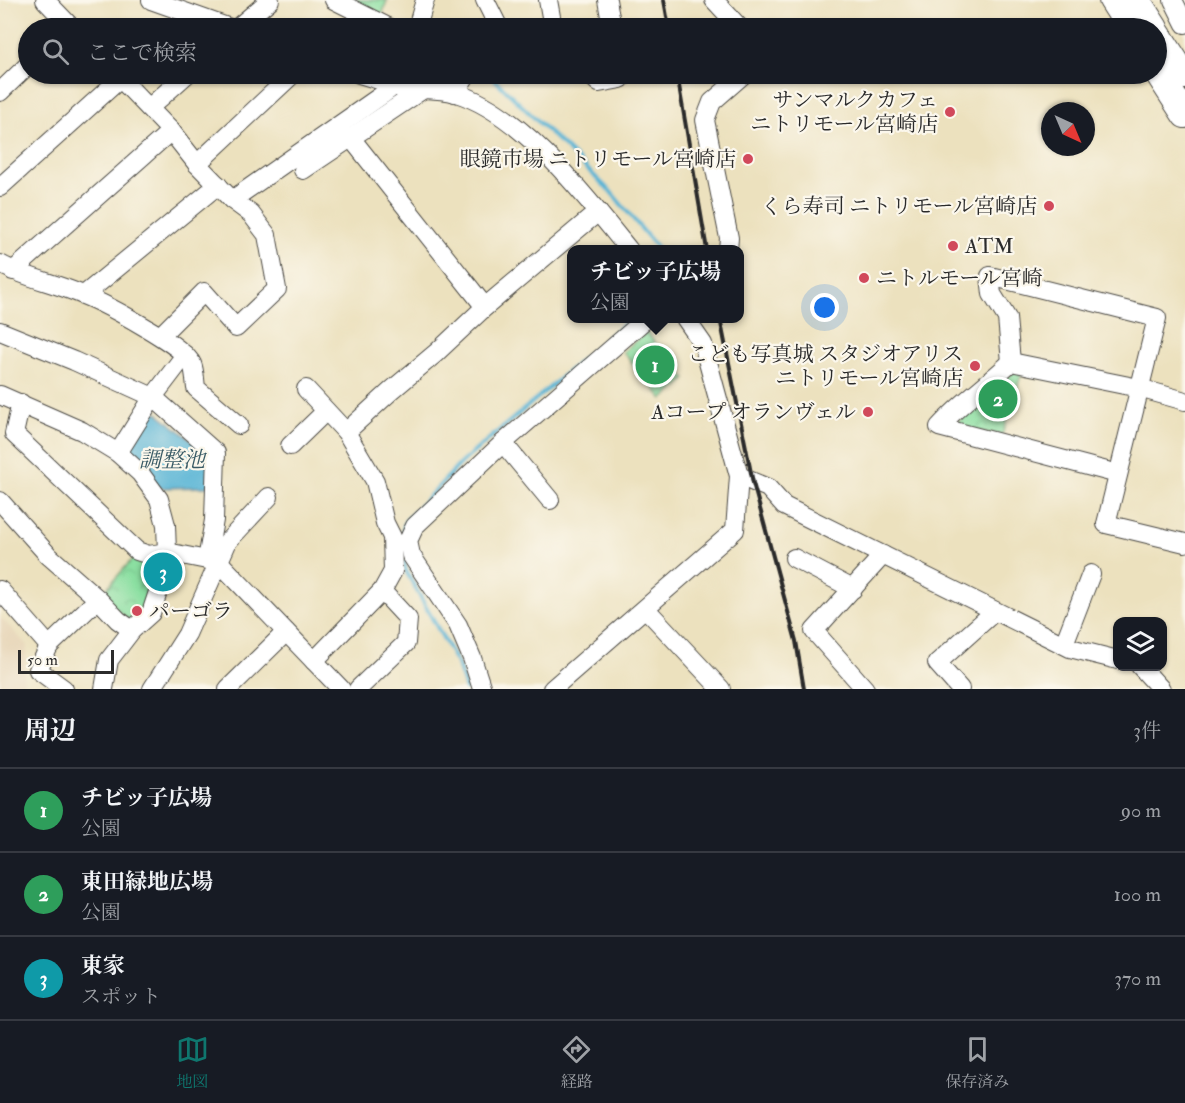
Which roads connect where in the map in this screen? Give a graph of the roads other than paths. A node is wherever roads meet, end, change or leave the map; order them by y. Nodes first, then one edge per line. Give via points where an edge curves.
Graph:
1 (45, 0) edge
2 (151, 0) edge
3 (334, 0) edge
4 (425, 0) edge
5 (485, 0) edge
6 (548, 0) edge
7 (607, 0) edge
8 (714, 0) edge
9 (1112, 0) edge
10 (1137, 0) edge
11 (1173, 0) edge
12 (266, 1) edge
13 (61, 18) edge
14 (202, 18) edge
15 (248, 18) edge
16 (370, 18) edge
17 (420, 18) edge
18 (494, 18) edge
19 (551, 18) edge
20 (610, 18) edge
21 (731, 18) edge
22 (1124, 18) edge
23 (1148, 18) edge
24 (1185, 24) edge
25 (1167, 47) edge
26 (18, 75) edge
27 (1185, 76) edge
28 (110, 84) edge
29 (126, 84) edge
30 (176, 84) edge
31 (282, 84) edge
32 (391, 84) edge
33 (399, 84) edge
34 (461, 84) edge
35 (733, 84) edge
36 (1165, 84) edge
37 (422, 90) junction
38 (0, 92) edge
39 (455, 93) junction
40 (149, 108) junction
41 (1185, 114) edge
42 (171, 131) junction
43 (351, 138) junction
44 (197, 164) junction
45 (303, 170) dead end
46 (218, 185) junction
47 (0, 187) edge
48 (232, 200) junction
49 (598, 212) junction
50 (626, 245) edge
51 (728, 245) edge
52 (7, 268) edge
53 (84, 295) junction
54 (485, 307) junction
55 (641, 323) edge
56 (688, 323) edge
57 (0, 331) edge
58 (160, 336) junction
59 (185, 355) junction
60 (1011, 362) junction
61 (1139, 388) junction
62 (306, 389) dead end
63 (0, 395) edge
64 (153, 397) junction
65 (1185, 401) edge
66 (21, 403) junction
67 (326, 411) junction
68 (239, 425) dead end
69 (346, 432) junction
70 (503, 442) junction
71 (290, 446) dead end
72 (118, 453) junction
73 (1118, 474) junction
74 (739, 476) junction
75 (269, 497) dead end
76 (550, 500) dead end
77 (0, 501) edge
78 (1185, 543) edge
79 (167, 552) junction
80 (883, 555) junction
81 (794, 558) dead end
82 (218, 561) junction
83 (1091, 574) dead end
84 (853, 589) junction
85 (0, 590) edge
86 (382, 591) junction
87 (98, 599) junction
88 (646, 609) junction
89 (994, 612) junction
90 (132, 630) junction
91 (286, 632) junction
92 (1064, 644) junction
93 (49, 646) junction
94 (1113, 659) edge
95 (314, 661) junction
96 (1145, 671) edge
97 (64, 689) edge
98 (104, 689) edge
99 (152, 689) edge
100 (228, 689) edge
101 (340, 689) edge
102 (358, 689) edge
103 (482, 689) edge
104 (552, 689) edge
105 (721, 689) edge
106 (865, 689) edge
107 (960, 689) edge
108 (1161, 689) edge

1 - 13 street
2 - 14 street
3 - 16 street
4 - 17 street
5 - 18 street
6 - 19 street
7 - 20 street
8 - 21 street
9 - 22 highway
10 - 23 highway
11 - 24 street
12 - 15 street
25 - 27 highway
26 - 38 street
28 - 47 street
29 - 40 street
30 - 40 street
31 - 44 street
32 - 48 street
33 - 37 street via 400,88
34 - 39 street
35 - 51 street via 712,102 705,120
36 - 41 highway
37 - 39 street
37 - 43 street
39 - 49 street via 510,121
40 - 42 street
42 - 44 street
42 - 52 street
43 - 45 street
43 - 54 street
44 - 46 street
46 - 48 street
46 - 53 street
48 - 58 street via 267,235 277,289 236,328 204,292
49 - 50 street
49 - 54 street
52 - 53 street
53 - 58 street
54 - 69 street
55 - 70 street
56 - 74 street via 703,344
57 - 64 street
58 - 59 street
59 - 64 street
59 - 68 street via 192,364 196,388
60 - 61 street
60 - 61 street via 1007,318 992,294 990,276 1157,318
60 - 73 street via 939,427
61 - 65 street
61 - 73 street
62 - 67 street
63 - 66 street
64 - 72 street
64 - 79 street via 216,453 214,520 207,560
66 - 72 street via 82,430
66 - 79 street via 14,434 137,551 149,555
67 - 69 street
67 - 71 street
69 - 86 street via 375,481 392,537 393,571
70 - 76 street
70 - 103 street via 415,526 408,541 411,555 458,625
72 - 79 street via 140,473 159,499 166,525
73 - 78 street via 1106,524
74 - 80 street via 768,488 784,506
74 - 88 street via 735,530
75 - 82 street via 228,541
77 - 87 street via 49,556
79 - 90 street via 152,613
80 - 84 street
80 - 89 street
81 - 84 street
82 - 91 street
82 - 99 street via 187,634
83 - 92 street
84 - 106 street via 814,631
85 - 93 street
86 - 95 street
86 - 102 street via 408,619 406,643
87 - 90 street
87 - 93 street
88 - 104 street
88 - 105 street
89 - 92 street
89 - 107 street via 937,663
90 - 98 street via 109,660
91 - 95 street
91 - 100 street
92 - 94 street
93 - 97 street via 38,670
95 - 101 street
96 - 108 street

